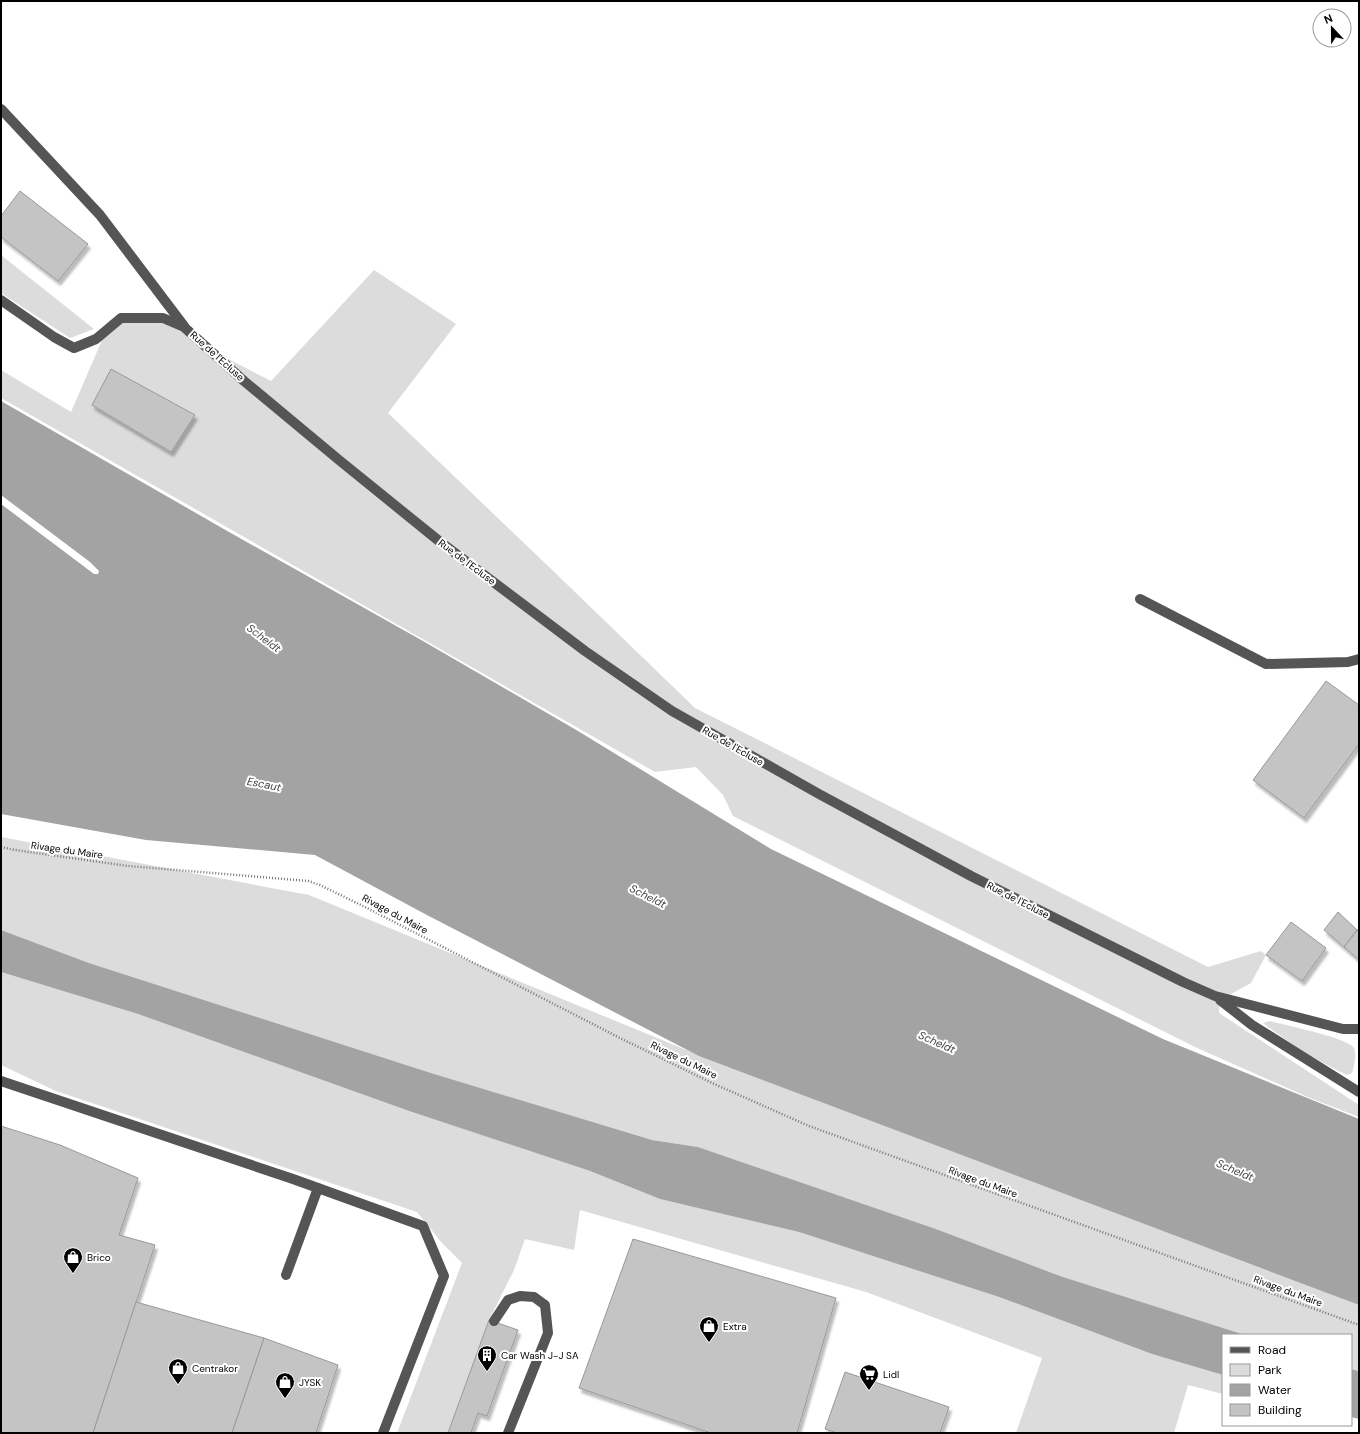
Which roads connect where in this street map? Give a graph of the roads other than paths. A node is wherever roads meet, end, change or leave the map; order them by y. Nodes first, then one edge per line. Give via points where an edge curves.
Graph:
1 (1, 109) edge
2 (1, 300) edge
3 (184, 327) junction
4 (1140, 599) dead end
5 (1359, 658) edge
6 (1216, 996) junction
7 (1359, 1029) edge
8 (1, 1081) edge
9 (1359, 1092) edge
10 (318, 1188) junction
11 (286, 1275) dead end
12 (494, 1321) dead end
13 (383, 1433) edge
14 (508, 1433) edge

1 - 3 street, Rue de l'Ecluse via 100,215
2 - 3 street, Rue de l'Ecluse via 54,338 74,348 96,339 121,318 163,318
3 - 6 street, Rue de l'Ecluse via 244,381 439,540 585,651 672,711 818,794 971,876
4 - 5 street via 1266,664 1348,662
6 - 7 street, Rue de l'Ecluse via 1343,1029
6 - 9 street via 1252,1025
8 - 10 street
10 - 11 street
10 - 13 street via 423,1226 444,1276
12 - 14 street via 508,1300 520,1296 534,1297 545,1305 548,1332

